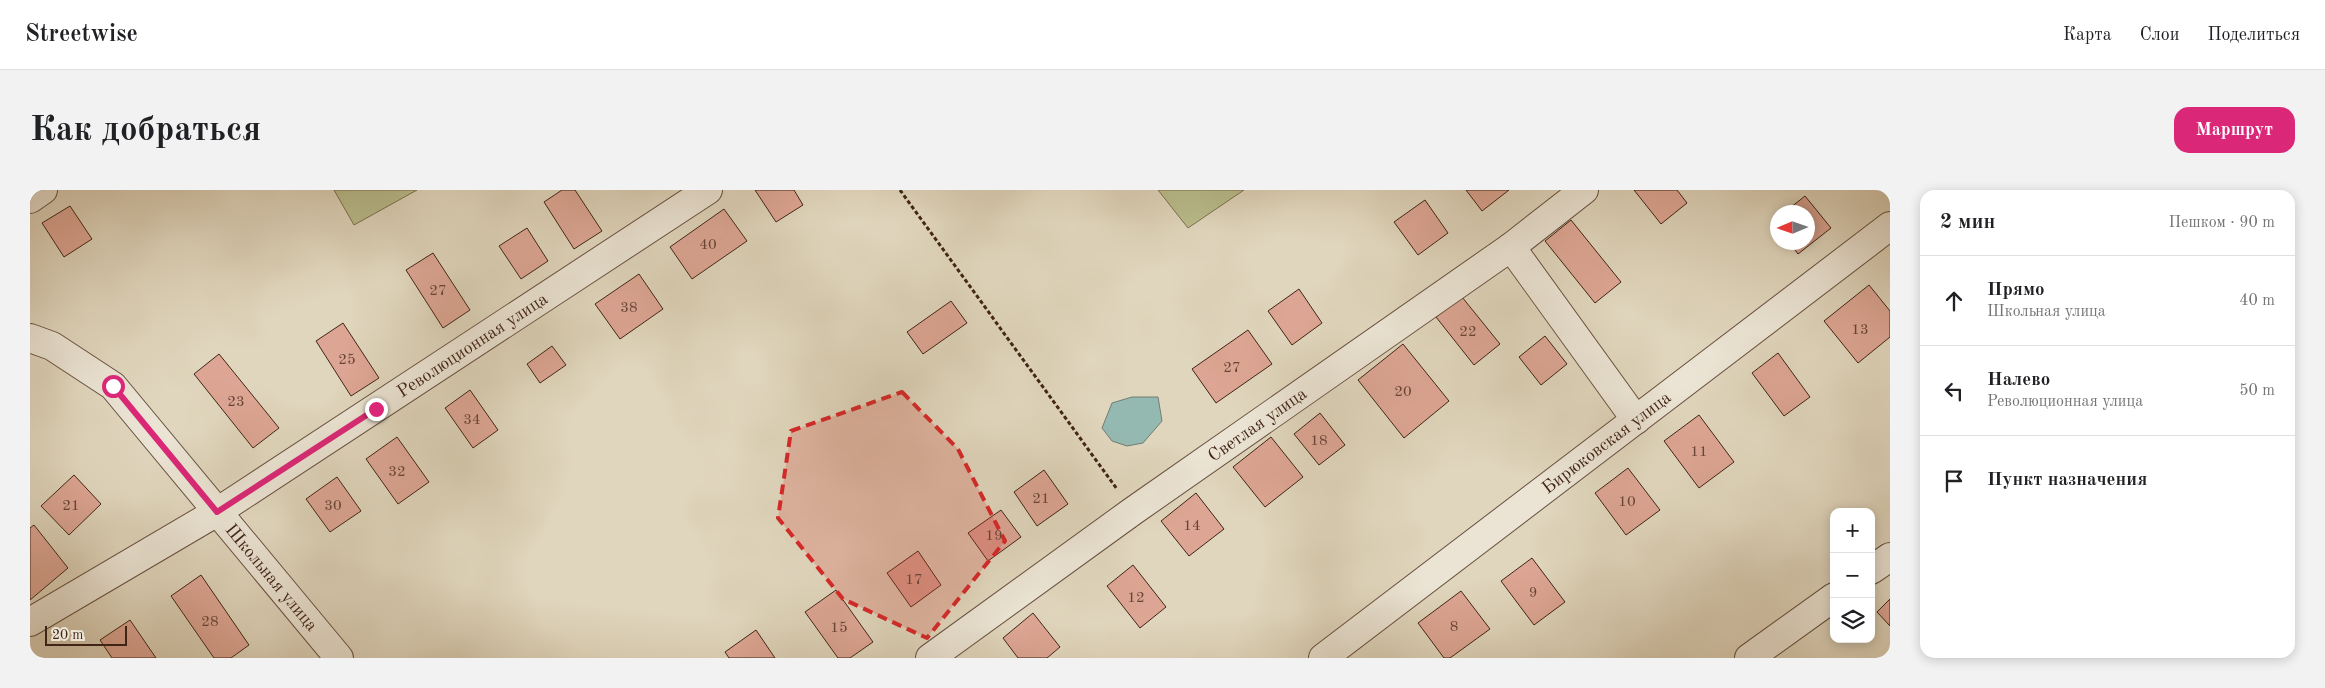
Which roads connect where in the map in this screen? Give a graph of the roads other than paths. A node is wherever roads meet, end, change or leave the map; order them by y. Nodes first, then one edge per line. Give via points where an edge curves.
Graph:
1 (43, 190) edge
2 (708, 190) edge
3 (1584, 190) edge
4 (30, 199) edge
5 (1890, 226) edge
6 (1511, 247) junction
7 (30, 338) edge
8 (1636, 420) junction
9 (217, 512) junction
10 (1890, 557) edge
11 (1875, 567) edge
12 (1833, 598) edge
13 (30, 622) edge
14 (339, 658) edge
15 (930, 658) edge
16 (1323, 658) edge
17 (1749, 658) edge

1 - 4 street
2 - 9 street, Революционная улица
3 - 6 street, Светлая улица
5 - 8 street, Бирюковская улица
6 - 8 street
6 - 15 street, Светлая улица via 1133,511
7 - 9 street, Школьная улица via 52,346 113,386
8 - 16 street, Бирюковская улица
9 - 13 street, Революционная улица
9 - 14 street, Школьная улица
10 - 11 street
12 - 17 street

